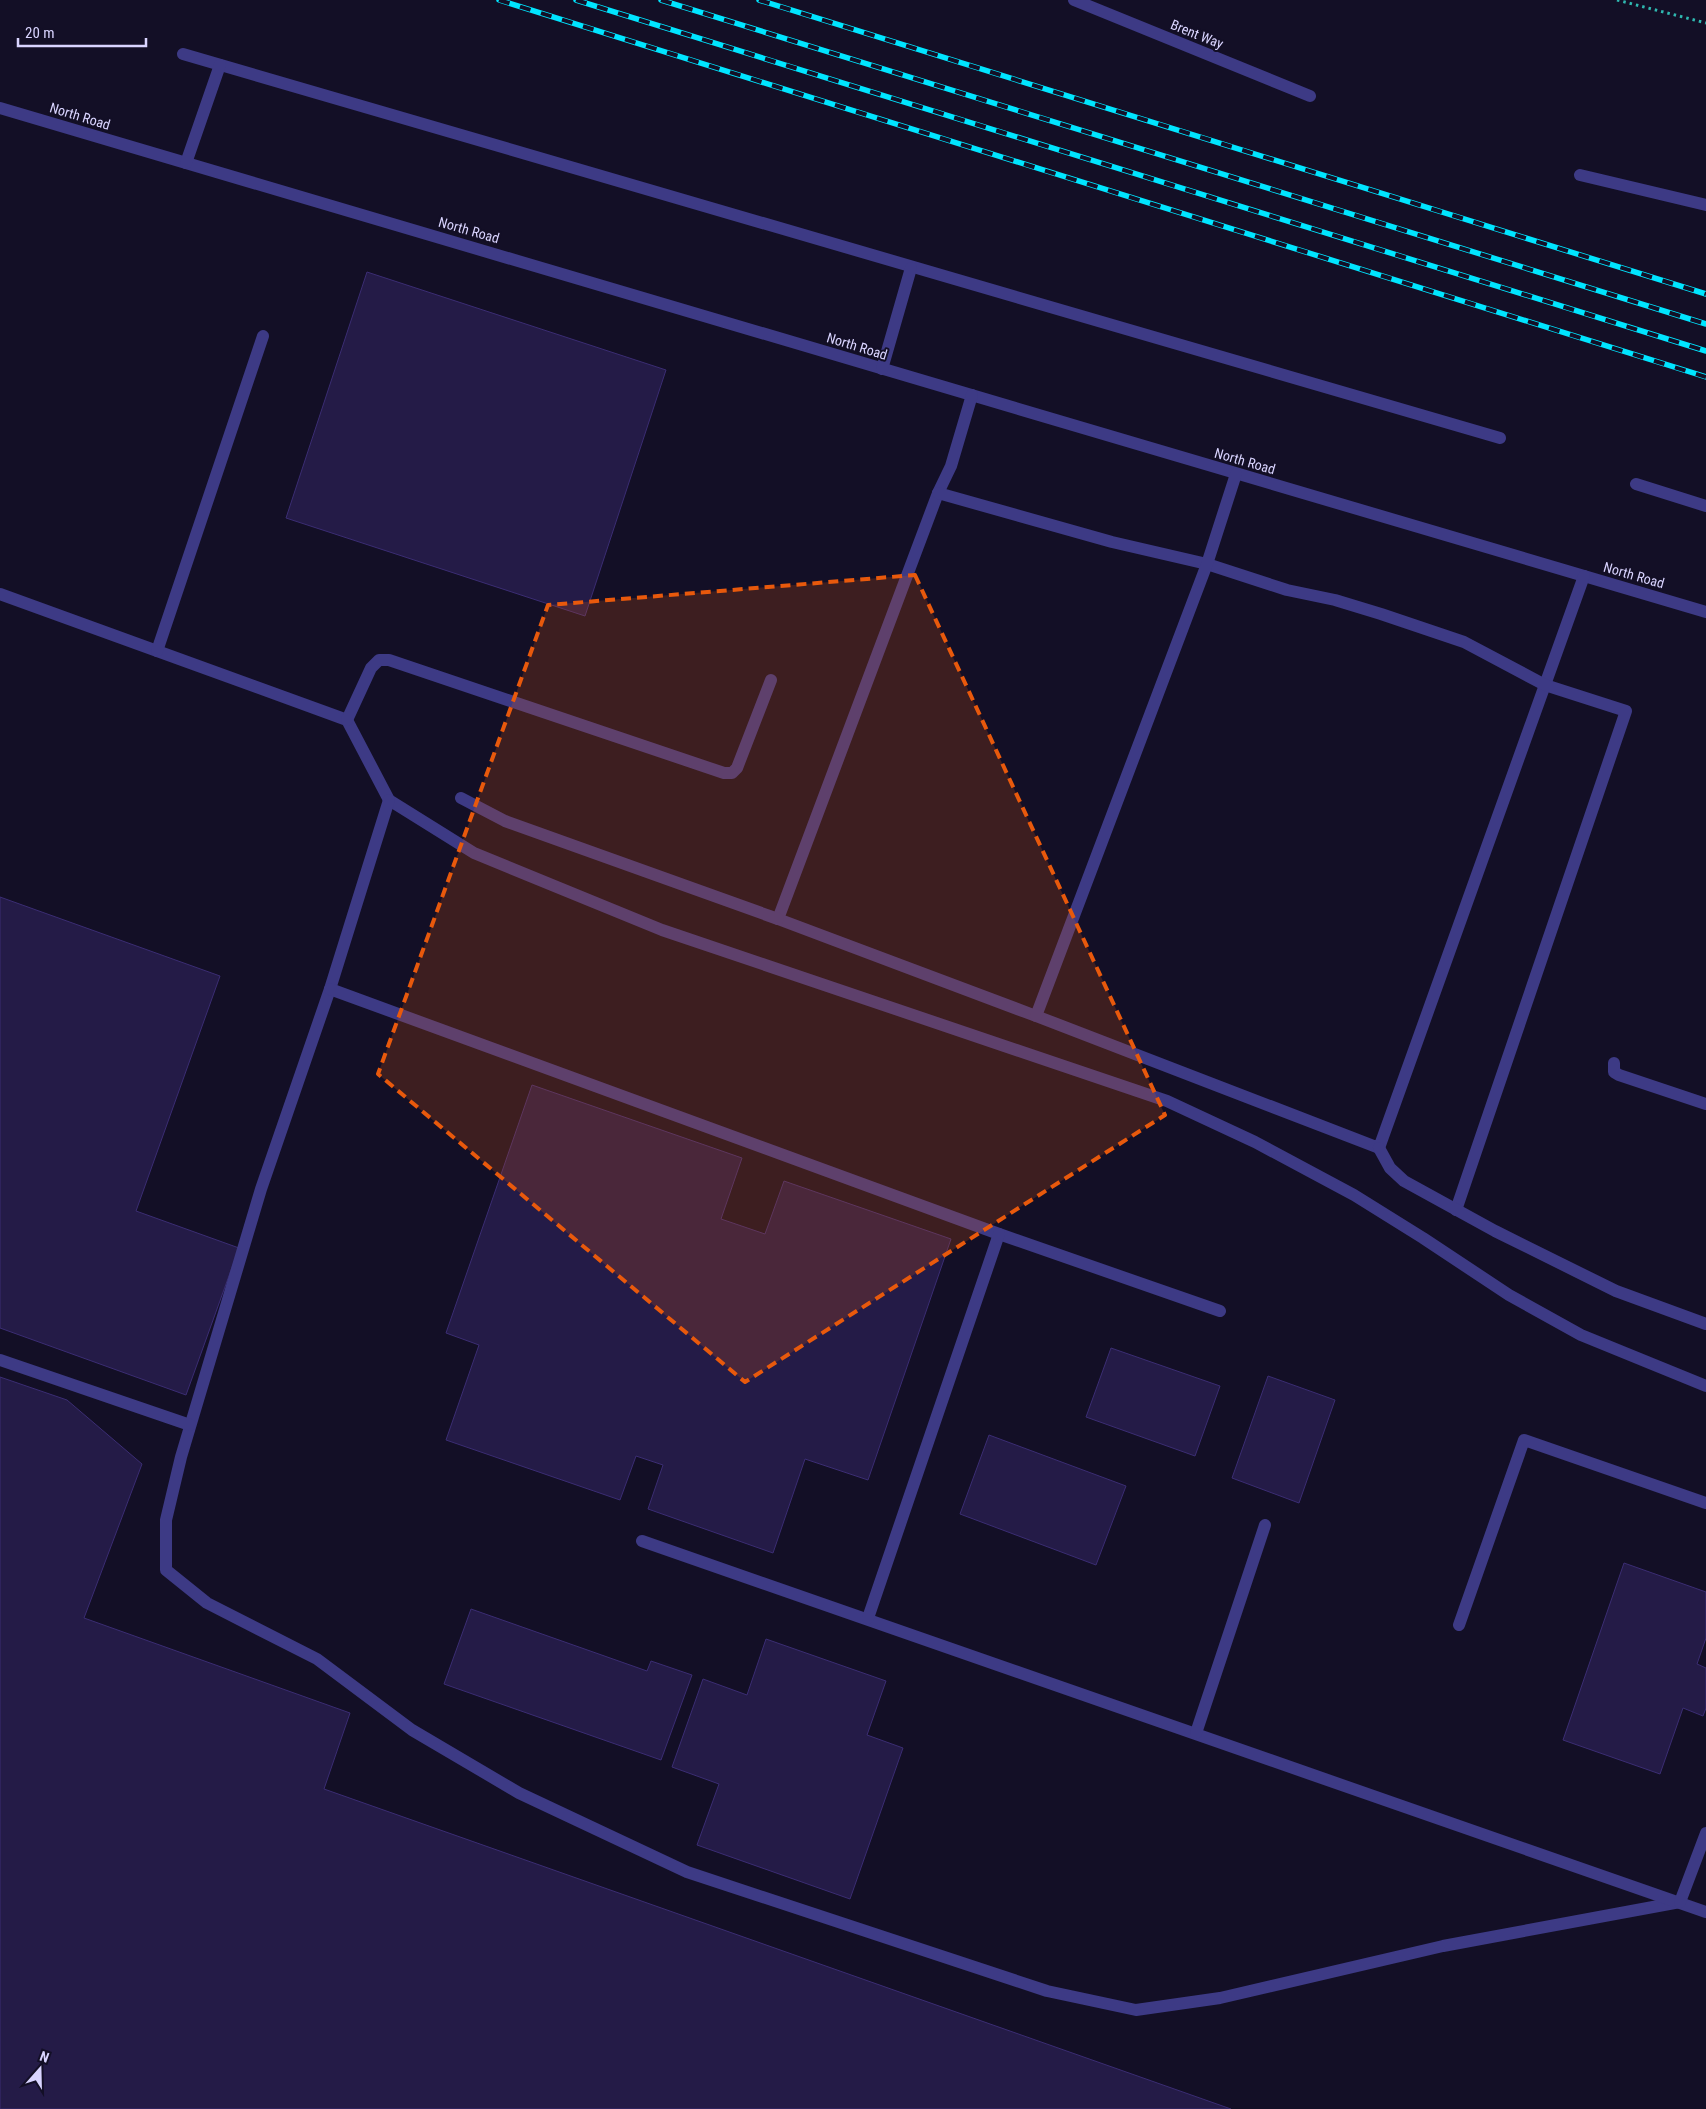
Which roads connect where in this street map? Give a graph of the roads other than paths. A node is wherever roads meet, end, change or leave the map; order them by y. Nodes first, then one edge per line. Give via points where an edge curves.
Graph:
1 (1074, 0) edge
2 (183, 54) dead end
3 (220, 65) junction
4 (1310, 96) dead end
5 (0, 108) edge
6 (186, 163) junction
7 (1580, 175) dead end
8 (1706, 206) edge
9 (911, 268) junction
10 (263, 336) dead end
11 (882, 369) junction
12 (972, 396) junction
13 (1500, 438) dead end
14 (1236, 474) junction
15 (1636, 484) dead end
16 (938, 493) junction
17 (1706, 506) edge
18 (1207, 564) junction
19 (1584, 576) junction
20 (0, 594) edge
21 (1706, 612) edge
22 (157, 651) junction
23 (771, 680) dead end
24 (1545, 685) junction
25 (347, 720) junction
26 (461, 798) dead end
27 (389, 800) junction
28 (778, 919) junction
29 (330, 989) junction
30 (1036, 1016) junction
31 (1614, 1063) dead end
32 (1706, 1104) edge
33 (1379, 1148) junction
34 (1456, 1210) junction
35 (999, 1234) junction
36 (1220, 1311) dead end
37 (1706, 1324) edge
38 (0, 1360) edge
39 (1706, 1386) edge
40 (190, 1425) junction
41 (1706, 1503) edge
42 (1265, 1525) dead end
43 (642, 1541) dead end
44 (868, 1618) junction
45 (1459, 1625) dead end
46 (1196, 1733) junction
47 (1706, 1833) edge
48 (1701, 1858) edge
49 (1680, 1902) junction
50 (1706, 1912) edge

1 - 4 street, Brent Way
2 - 3 street
3 - 6 street
3 - 9 street
5 - 6 street, North Road
6 - 11 street, North Road
7 - 8 street
9 - 11 street
9 - 13 street
10 - 22 street
11 - 12 street, North Road
12 - 14 street, North Road
12 - 16 street via 951,466
14 - 18 street
14 - 19 street, North Road
15 - 17 street
16 - 18 street via 1102,540
16 - 28 street
18 - 24 street via 1287,590 1335,600 1464,642
18 - 30 street
19 - 21 street, North Road
19 - 24 street
20 - 22 street
22 - 25 street
23 - 25 street via 732,773 724,773 389,660 379,660 371,668
24 - 33 street
24 - 34 street via 1626,711
25 - 27 street
26 - 28 street via 505,821
27 - 29 street
27 - 39 street via 474,853 662,930 1166,1101 1255,1142 1354,1195 1509,1296 1581,1335
28 - 30 street
29 - 35 street
29 - 40 street via 262,1189
30 - 33 street
31 - 32 street via 1614,1072 1618,1075
33 - 34 street via 1390,1168 1404,1181
34 - 37 street via 1616,1291
35 - 36 street
35 - 44 street
38 - 40 street
40 - 49 street via 166,1520 166,1570 206,1603 317,1659 412,1730 519,1793 687,1872 1047,1991 1136,2010 1202,2001 1443,1946
41 - 45 street via 1524,1440
42 - 46 street
43 - 44 street
44 - 46 street
46 - 49 street
47 - 48 street
48 - 49 street
49 - 50 street

